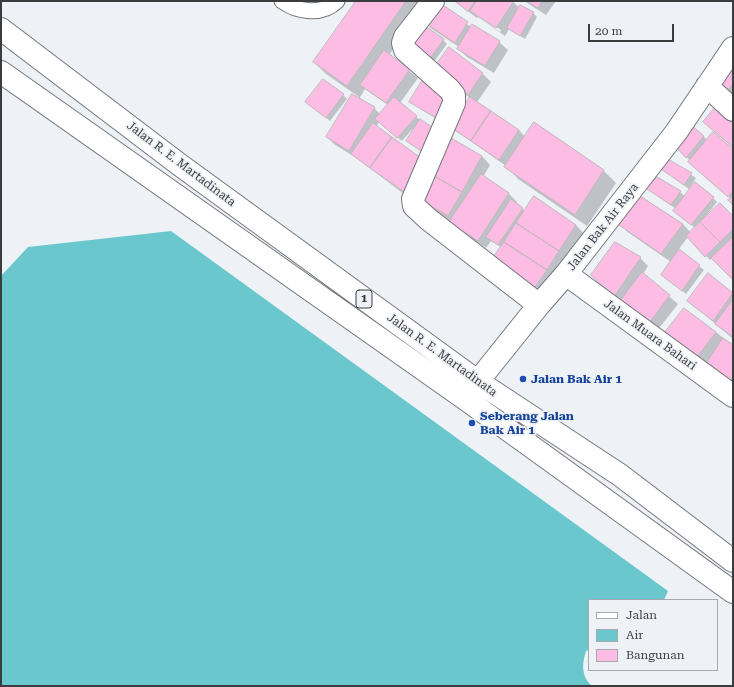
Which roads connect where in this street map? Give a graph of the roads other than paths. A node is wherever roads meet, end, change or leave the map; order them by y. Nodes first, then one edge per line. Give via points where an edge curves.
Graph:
1 (282, 1) edge
2 (337, 1) edge
3 (433, 1) edge
4 (1, 29) edge
5 (733, 48) edge
6 (1, 72) edge
7 (706, 86) junction
8 (733, 110) edge
9 (566, 274) junction
10 (539, 305) junction
11 (477, 381) junction
12 (733, 396) edge
13 (464, 398) junction
14 (733, 561) edge
15 (733, 592) edge

1 - 2 lane via 290,7 309,11 330,8
3 - 10 main road via 403,43 405,50 449,89 454,95 454,103 413,199 416,208
4 - 11 main road, Jalan R. E. Martadinata / 1 via 180,165
5 - 7 main road, Jalan Bak Air Raya
6 - 13 main road, Jalan R. E. Martadinata / 1
7 - 8 main road
7 - 9 main road, Jalan Bak Air Raya via 677,131
9 - 10 main road, Jalan Bak Air Raya
9 - 12 main road, Jalan Muara Bahari
10 - 11 main road, Jalan Bak Air Raya
11 - 13 main road, Jalan Bak Air Raya
11 - 14 main road, Jalan R. E. Martadinata / 1 via 620,475
13 - 15 main road, Jalan R. E. Martadinata / 1

